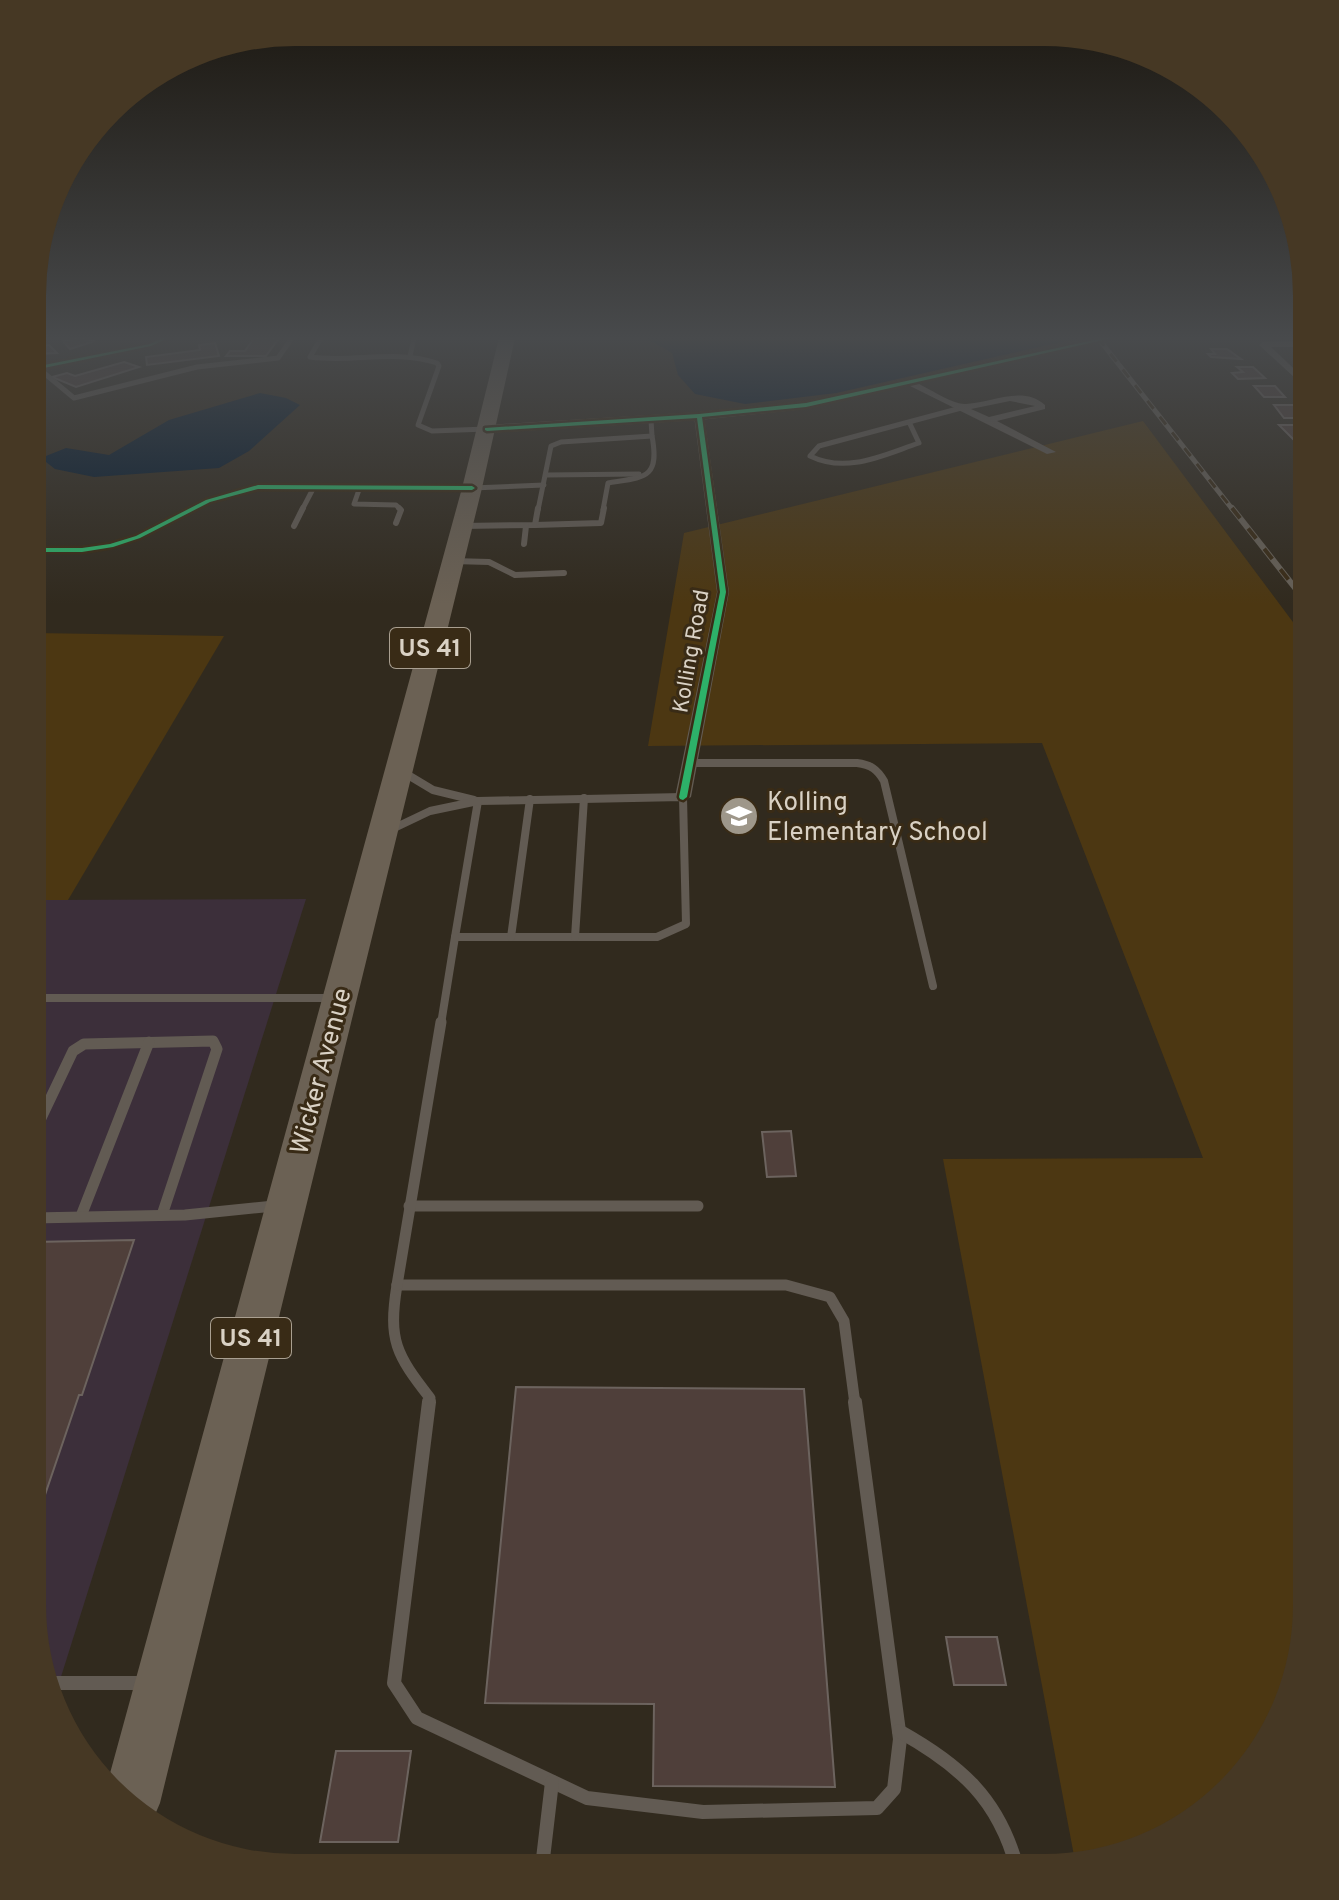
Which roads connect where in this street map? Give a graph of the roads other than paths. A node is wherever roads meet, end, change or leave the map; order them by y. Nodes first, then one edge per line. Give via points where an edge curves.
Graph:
1 (422, 427) edge
2 (530, 427) edge
3 (651, 427) edge
4 (700, 427) edge
5 (899, 427) edge
6 (912, 427) edge
7 (1003, 427) edge
8 (487, 429) junction
9 (652, 436) junction
10 (1051, 452) dead end
11 (647, 474) junction
12 (546, 475) junction
13 (544, 485) junction
14 (314, 487) junction
15 (360, 487) junction
16 (472, 488) junction
17 (396, 523) dead end
18 (535, 525) junction
19 (294, 526) dead end
20 (462, 526) junction
21 (526, 526) junction
22 (524, 544) dead end
23 (46, 550) edge
24 (453, 561) junction
25 (564, 573) dead end
26 (690, 763) junction
27 (399, 770) junction
28 (683, 797) junction
29 (584, 798) junction
30 (530, 799) junction
31 (478, 801) junction
32 (382, 834) junction
33 (455, 937) junction
34 (511, 937) junction
35 (575, 937) junction
36 (933, 986) dead end
37 (46, 998) edge
38 (339, 998) junction
39 (149, 1042) junction
40 (46, 1108) edge
41 (286, 1205) junction
42 (409, 1206) junction
43 (698, 1206) dead end
44 (162, 1215) junction
45 (81, 1216) junction
46 (46, 1217) edge
47 (397, 1285) junction
48 (58, 1683) edge
49 (161, 1683) junction
50 (899, 1731) junction
51 (552, 1782) junction
52 (133, 1794) edge
53 (544, 1854) edge
54 (1013, 1854) edge

1 - 8 lane
2 - 8 street
3 - 9 lane
4 - 26 street, Kolling Road via 723,592
5 - 6 lane via 819,446 810,456 824,465 847,465 919,443
7 - 10 street
8 - 16 highway, Wicker Avenue / US 41
9 - 11 lane via 656,458
9 - 12 lane via 561,442 551,446
11 - 12 lane
11 - 18 lane via 608,483 601,523
12 - 13 lane
13 - 16 lane
13 - 18 lane
14 - 15 street
14 - 19 lane
14 - 23 street via 258,487 226,494 111,546
15 - 16 street
15 - 17 lane via 354,504 396,505 401,510
16 - 20 highway, Wicker Avenue / US 41
18 - 21 lane
20 - 21 lane
20 - 24 highway, Wicker Avenue / US 41
21 - 22 lane
24 - 25 lane via 489,562 515,575
24 - 27 highway, Wicker Avenue / US 41
26 - 28 street, Kolling Road
26 - 36 lane via 857,763 879,772
27 - 31 lane via 433,790
27 - 32 highway, Wicker Avenue / US 41
28 - 29 lane
28 - 35 lane via 686,924 657,937
29 - 30 lane
29 - 35 lane
30 - 31 lane
30 - 34 lane
31 - 32 lane via 430,811
31 - 33 lane
32 - 38 highway, Wicker Avenue / US 41
33 - 34 lane
33 - 42 lane
34 - 35 lane
37 - 38 lane
38 - 41 highway, Wicker Avenue / US 41
39 - 40 lane via 84,1044 73,1051
39 - 44 lane via 213,1041 217,1049
39 - 45 lane
41 - 44 lane
41 - 49 highway, Wicker Avenue / US 41
42 - 43 lane
42 - 47 lane
44 - 45 lane
45 - 46 lane
47 - 50 lane via 786,1285 830,1297 844,1321
47 - 51 lane via 391,1322 401,1361 430,1398 394,1683 417,1718
48 - 49 lane
49 - 52 highway, Wicker Avenue / US 41
50 - 51 lane via 894,1789 877,1808 703,1812 587,1798
50 - 54 lane via 939,1752 987,1796
51 - 53 lane

